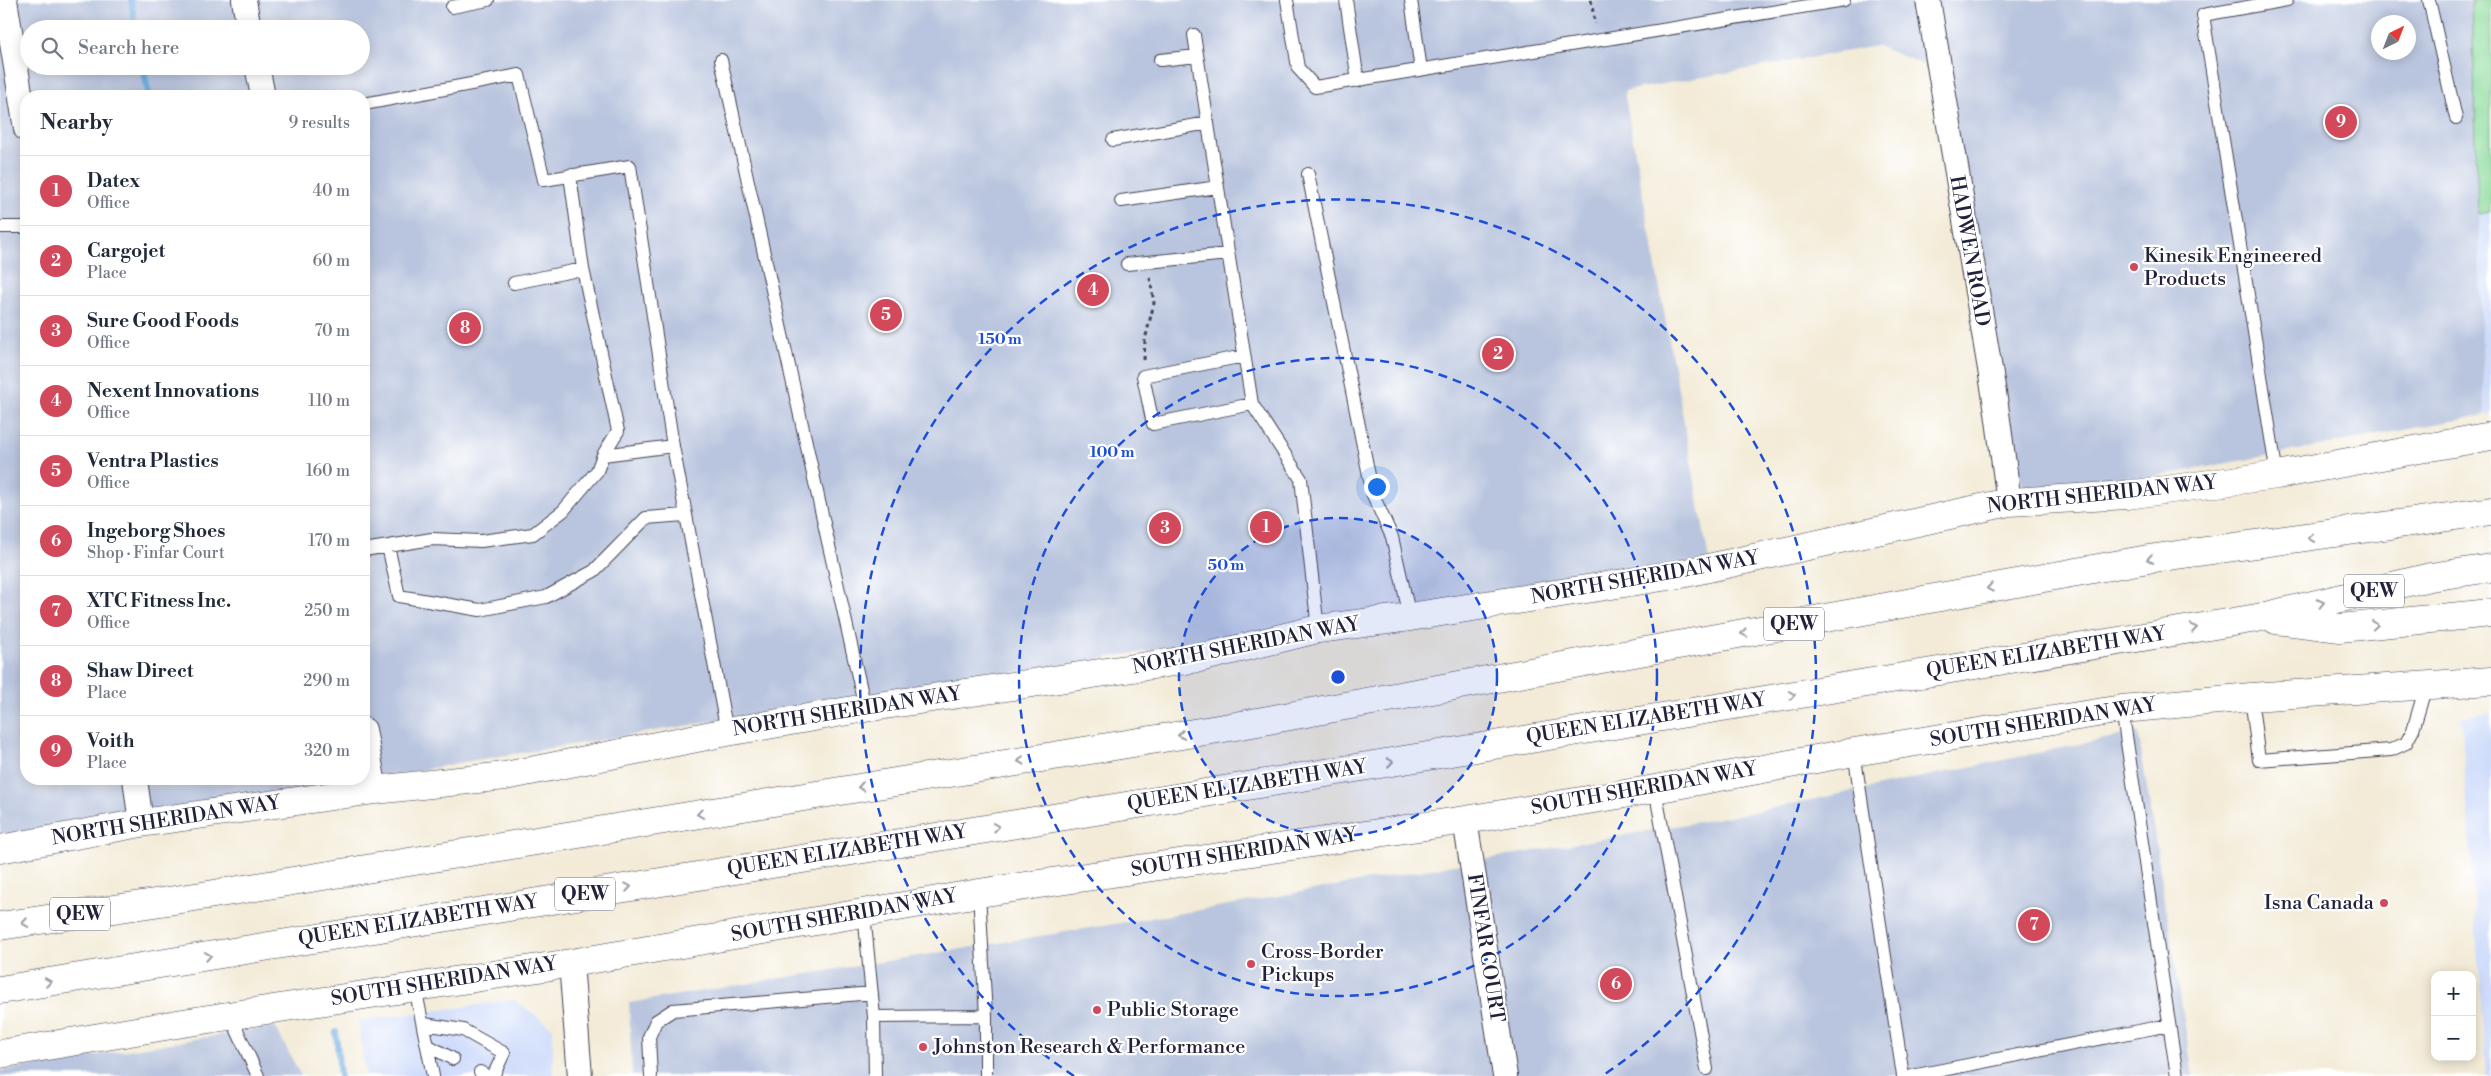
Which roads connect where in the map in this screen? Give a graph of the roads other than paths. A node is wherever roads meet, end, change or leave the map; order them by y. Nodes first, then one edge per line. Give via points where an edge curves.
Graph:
1 (5, 0) edge
2 (244, 0) edge
3 (488, 0) edge
4 (1287, 0) edge
5 (1346, 0) edge
6 (1411, 0) edge
7 (1844, 0) edge
8 (1928, 0) edge
9 (2287, 0) edge
10 (2429, 0) edge
11 (452, 7) dead end
12 (247, 20) edge
13 (1194, 35) dead end
14 (6, 46) edge
15 (1198, 56) junction
16 (721, 60) dead end
17 (1160, 60) dead end
18 (1421, 70) junction
19 (259, 75) edge
20 (1358, 81) junction
21 (262, 90) edge
22 (370, 103) edge
23 (20, 104) edge
24 (2456, 118) dead end
25 (1208, 123) junction
26 (1113, 140) dead end
27 (1308, 174) dead end
28 (570, 175) junction
29 (1218, 187) junction
30 (1121, 201) dead end
31 (0, 226) edge
32 (20, 227) edge
33 (1228, 254) junction
34 (1127, 264) dead end
35 (583, 269) junction
36 (514, 282) dead end
37 (1244, 356) junction
38 (1252, 404) junction
39 (2491, 436) edge
40 (673, 446) junction
41 (603, 455) junction
42 (2277, 475) junction
43 (2491, 496) edge
44 (2009, 502) junction
45 (2491, 512) edge
46 (685, 515) junction
47 (2359, 532) junction
48 (388, 546) junction
49 (370, 549) edge
50 (2491, 568) edge
51 (2491, 613) edge
52 (1410, 617) junction
53 (2257, 618) junction
54 (1318, 628) junction
55 (2491, 681) edge
56 (2426, 686) junction
57 (2251, 697) junction
58 (865, 708) junction
59 (2122, 709) junction
60 (727, 732) junction
61 (1854, 752) junction
62 (370, 763) edge
63 (136, 785) edge
64 (1655, 789) junction
65 (375, 790) junction
66 (1464, 820) junction
67 (142, 823) junction
68 (0, 848) edge
69 (979, 893) junction
70 (864, 913) junction
71 (0, 926) edge
72 (571, 963) junction
73 (415, 987) junction
74 (0, 990) edge
75 (872, 993) junction
76 (986, 1016) junction
77 (232, 1017) junction
78 (874, 1017) junction
79 (424, 1024) junction
80 (2169, 1025) junction
81 (429, 1046) junction
82 (0, 1054) edge
83 (453, 1059) dead end
84 (1707, 1069) dead end
85 (258, 1076) edge
86 (433, 1076) edge
87 (493, 1076) edge
88 (580, 1076) edge
89 (651, 1076) edge
90 (875, 1076) edge
91 (986, 1076) edge
92 (1505, 1076) edge
93 (1903, 1076) edge
94 (1912, 1076) edge
95 (2178, 1076) edge

1 - 14 street
2 - 12 street
3 - 11 lane
4 - 20 lane via 1298,68 1315,87
5 - 20 lane
6 - 18 lane
7 - 18 lane
8 - 44 street, HADWEN ROAD via 1996,405
9 - 42 lane via 2203,15
10 - 24 lane
13 - 15 lane
14 - 23 street
15 - 17 lane
15 - 25 lane
16 - 58 lane
18 - 20 lane
19 - 21 street
22 - 28 lane via 519,75 544,180
25 - 26 lane
25 - 29 lane
27 - 52 lane via 1372,495 1392,537
28 - 35 lane
28 - 40 lane via 630,166
29 - 30 lane
29 - 33 lane
31 - 32 lane
33 - 34 lane
33 - 37 lane
35 - 36 lane
35 - 41 lane via 618,431
37 - 38 lane
37 - 38 lane via 1143,376 1152,424
38 - 54 lane via 1301,479
39 - 42 main road, NORTH SHERIDAN WAY
40 - 41 lane
40 - 46 lane
41 - 48 lane via 597,470 563,511 533,534 482,541 432,539
42 - 44 main road, NORTH SHERIDAN WAY via 2127,495
43 - 47 main road via 2420,511
44 - 52 main road, NORTH SHERIDAN WAY via 1681,574
45 - 47 main road, QEW
46 - 48 lane via 646,518 594,572 546,597 480,610 399,596
46 - 60 lane
47 -> 71 main road, QEW via 2148,560 1230,727 208,895
48 - 49 lane
53 -> 50 main road, QUEEN ELIZABETH WAY / QEW via 2430,577
53 -> 51 main road via 2340,628
52 - 54 main road, NORTH SHERIDAN WAY
74 -> 53 main road, QUEEN ELIZABETH WAY / QEW
54 - 58 main road, NORTH SHERIDAN WAY via 1200,658
55 - 56 main road, SOUTH SHERIDAN WAY
56 - 57 main road, SOUTH SHERIDAN WAY
56 - 57 lane via 2406,743 2391,750 2260,760
57 - 59 main road, SOUTH SHERIDAN WAY
58 - 60 main road, NORTH SHERIDAN WAY
59 - 61 main road, SOUTH SHERIDAN WAY
59 - 80 lane
60 - 65 main road, NORTH SHERIDAN WAY via 505,776
61 - 64 main road, SOUTH SHERIDAN WAY
61 - 93 lane
62 - 65 street
63 - 67 street
64 - 66 main road, SOUTH SHERIDAN WAY
64 - 84 lane
65 - 67 main road, NORTH SHERIDAN WAY
66 - 69 main road, SOUTH SHERIDAN WAY
66 - 92 street, FINFAR COURT
67 - 68 main road, NORTH SHERIDAN WAY
69 - 70 main road, SOUTH SHERIDAN WAY
69 - 76 lane
70 - 72 main road, SOUTH SHERIDAN WAY
70 - 75 lane
72 - 73 main road, SOUTH SHERIDAN WAY
72 - 88 street
73 - 77 main road, SOUTH SHERIDAN WAY
73 - 79 lane
75 - 78 lane
75 - 89 lane via 674,1010 656,1021 649,1037
76 - 78 lane
76 - 91 lane
77 - 82 main road, SOUTH SHERIDAN WAY
77 - 85 lane
78 - 90 lane
79 - 81 lane
79 - 87 lane via 463,1030 504,1053
80 - 94 lane
80 - 95 lane
81 - 83 lane
81 - 86 lane

